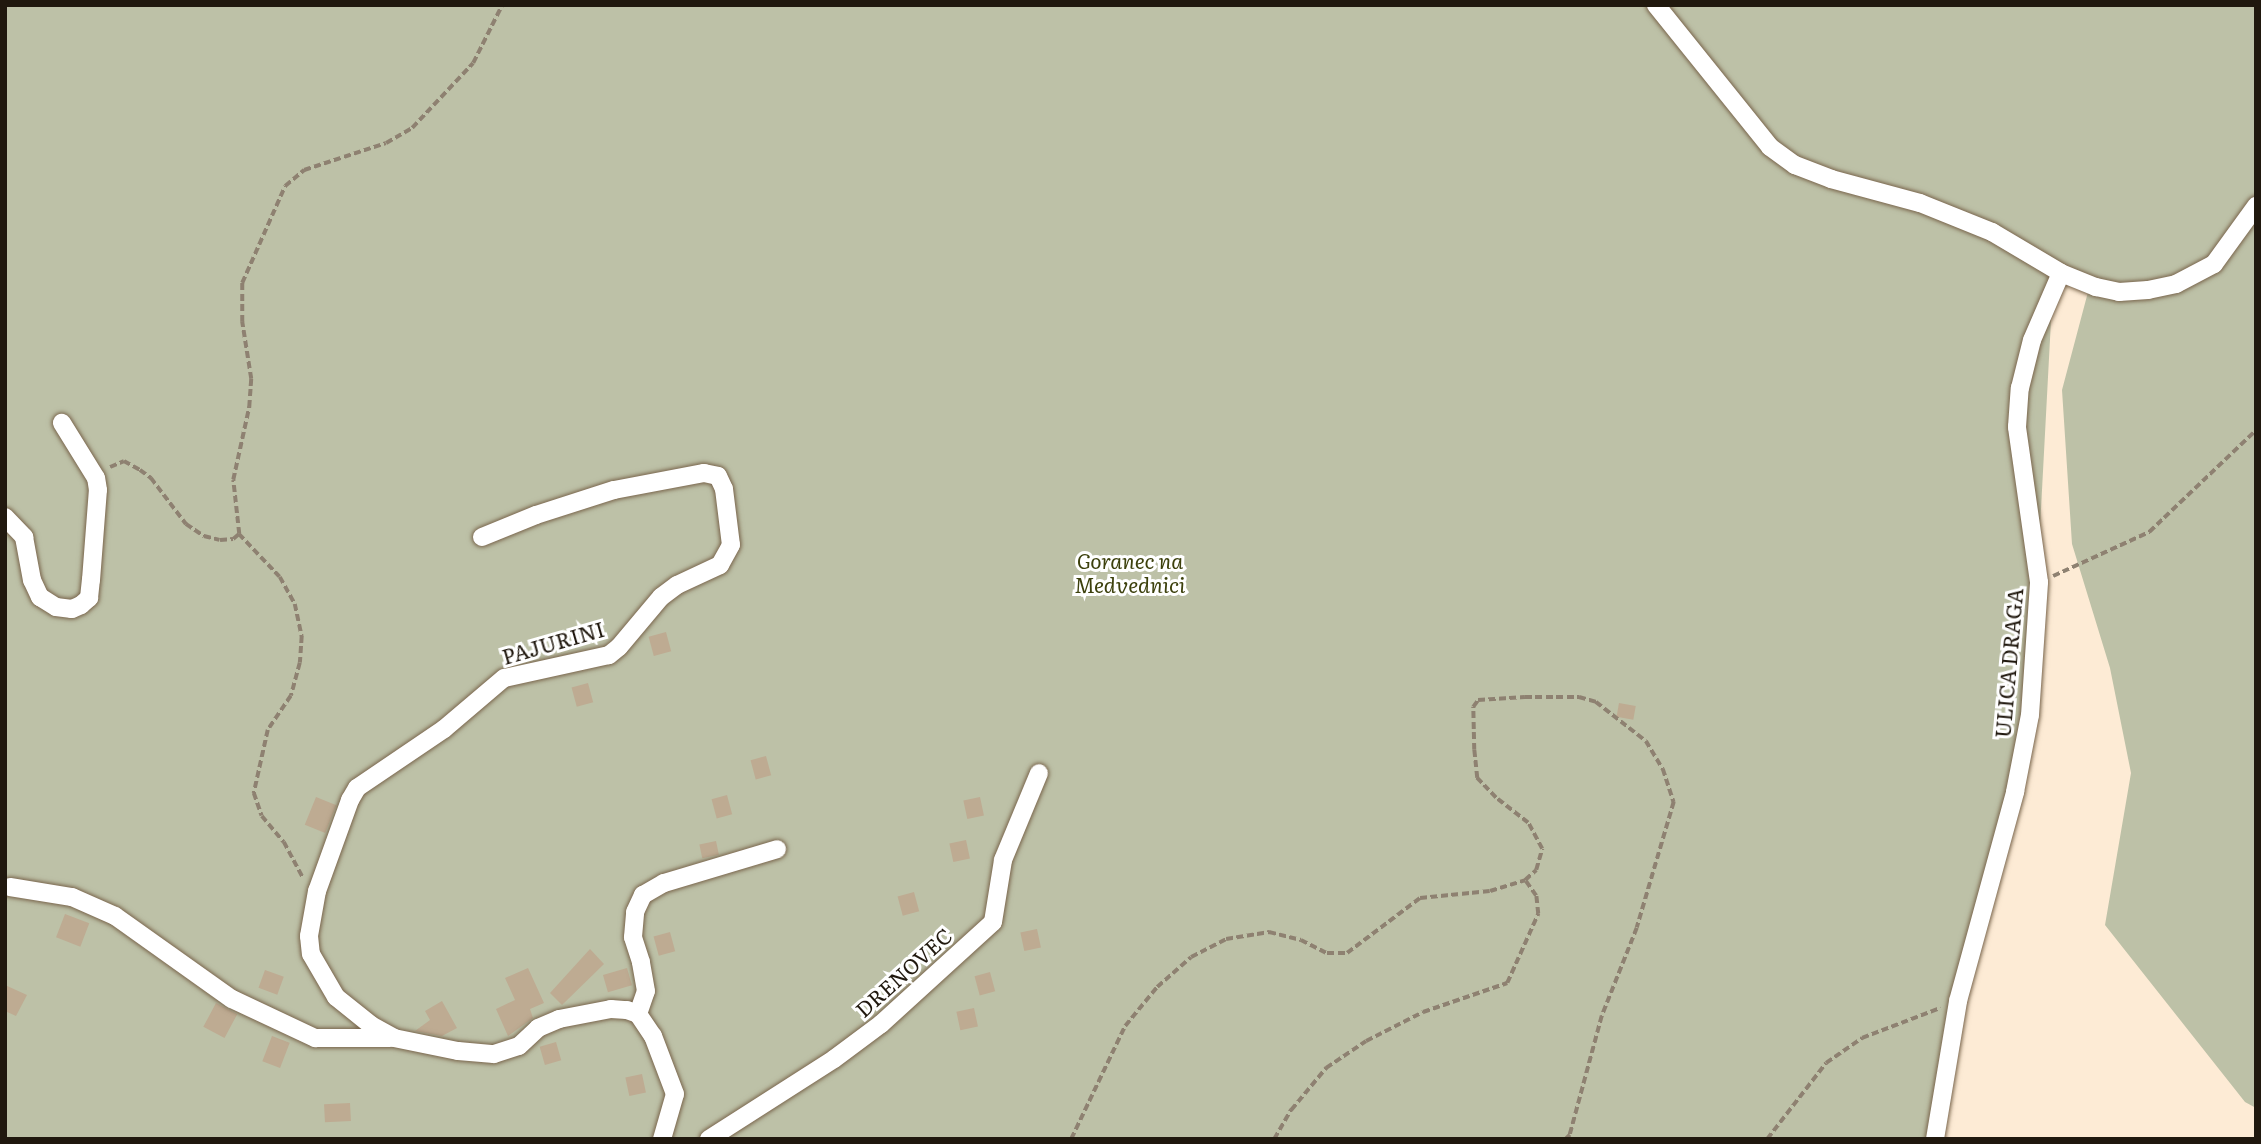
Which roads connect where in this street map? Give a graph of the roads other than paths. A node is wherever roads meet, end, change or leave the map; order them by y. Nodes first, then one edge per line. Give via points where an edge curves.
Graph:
1 (1657, 5) edge
2 (2256, 206) edge
3 (2061, 273) junction
4 (62, 423) dead end
5 (5, 517) edge
6 (482, 537) dead end
7 (1040, 773) dead end
8 (777, 849) dead end
9 (10, 887) dead end
10 (638, 1014) junction
11 (394, 1038) junction
12 (662, 1139) edge
13 (709, 1139) edge
14 (1935, 1139) edge

1 - 3 street via 1770,147 1795,166 1968,222
2 - 3 street via 2214,264 2176,284 2119,292
3 - 14 street, ULICA DRAGA via 2032,340 2020,388 2017,426 2039,582 2030,715 2015,792 1958,1001
4 - 5 street via 96,478 89,598 72,609 56,607 40,597 23,537
6 - 11 street, PAJURINI via 614,490 704,473 718,476 724,489 731,545 720,565 662,597 609,654 504,678 425,744 358,788 316,896 309,936 311,954 337,997
7 - 13 street, DRENOVEC via 1003,860 993,922 881,1024
8 - 10 street via 664,883 643,895 635,912 633,937 646,991
9 - 11 street, PAJURINI via 72,897 115,916 232,999 316,1038
10 - 11 street, PAJURINI via 611,1009 559,1019 538,1028 519,1046 494,1054
10 - 12 street via 653,1036 675,1094

